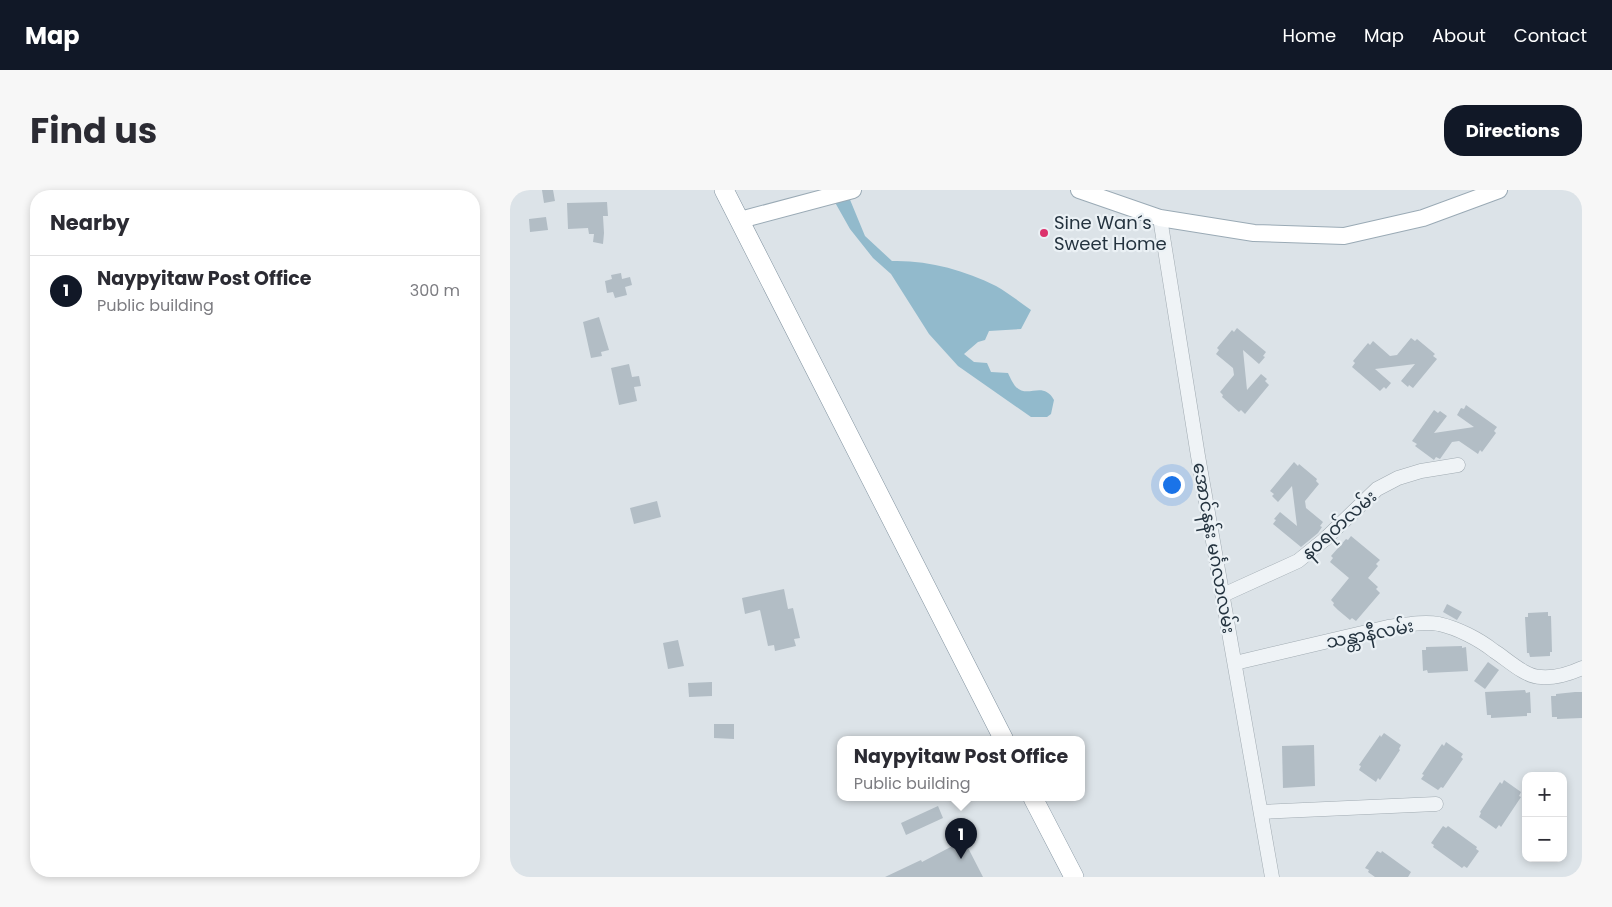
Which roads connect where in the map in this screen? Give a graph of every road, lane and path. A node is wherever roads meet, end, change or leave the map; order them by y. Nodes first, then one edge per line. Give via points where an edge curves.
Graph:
1 (724, 190) edge
2 (853, 190) edge
3 (1079, 190) edge
4 (1500, 190) edge
5 (1160, 218) junction
6 (740, 220) junction
7 (1458, 464) dead end
8 (1223, 595) junction
9 (1235, 663) junction
10 (1582, 668) edge
11 (1002, 736) edge
12 (1035, 801) edge
13 (1436, 804) dead end
14 (1261, 812) junction
15 (1074, 877) edge
16 (1272, 877) edge

1 - 6 highway
2 - 6 main road
3 - 5 main road
4 - 5 main road via 1423,218 1344,236 1254,233
5 - 8 street, အောင်နန်း မင်္ဂလာလမ်း
6 - 11 highway
7 - 8 street, နဝရတ်လမ်း via 1398,478 1377,489 1298,561
8 - 9 street, အောင်နန်း မင်္ဂလာလမ်း
9 - 10 street, သန္တာနီလမ်း via 1388,627 1438,624 1462,632 1493,649 1518,669 1539,677 1569,674
9 - 14 street, အောင်နန်း မင်္ဂလာလမ်း
12 - 15 highway
13 - 14 street
14 - 16 street, အောင်နန်း မင်္ဂလာလမ်း

